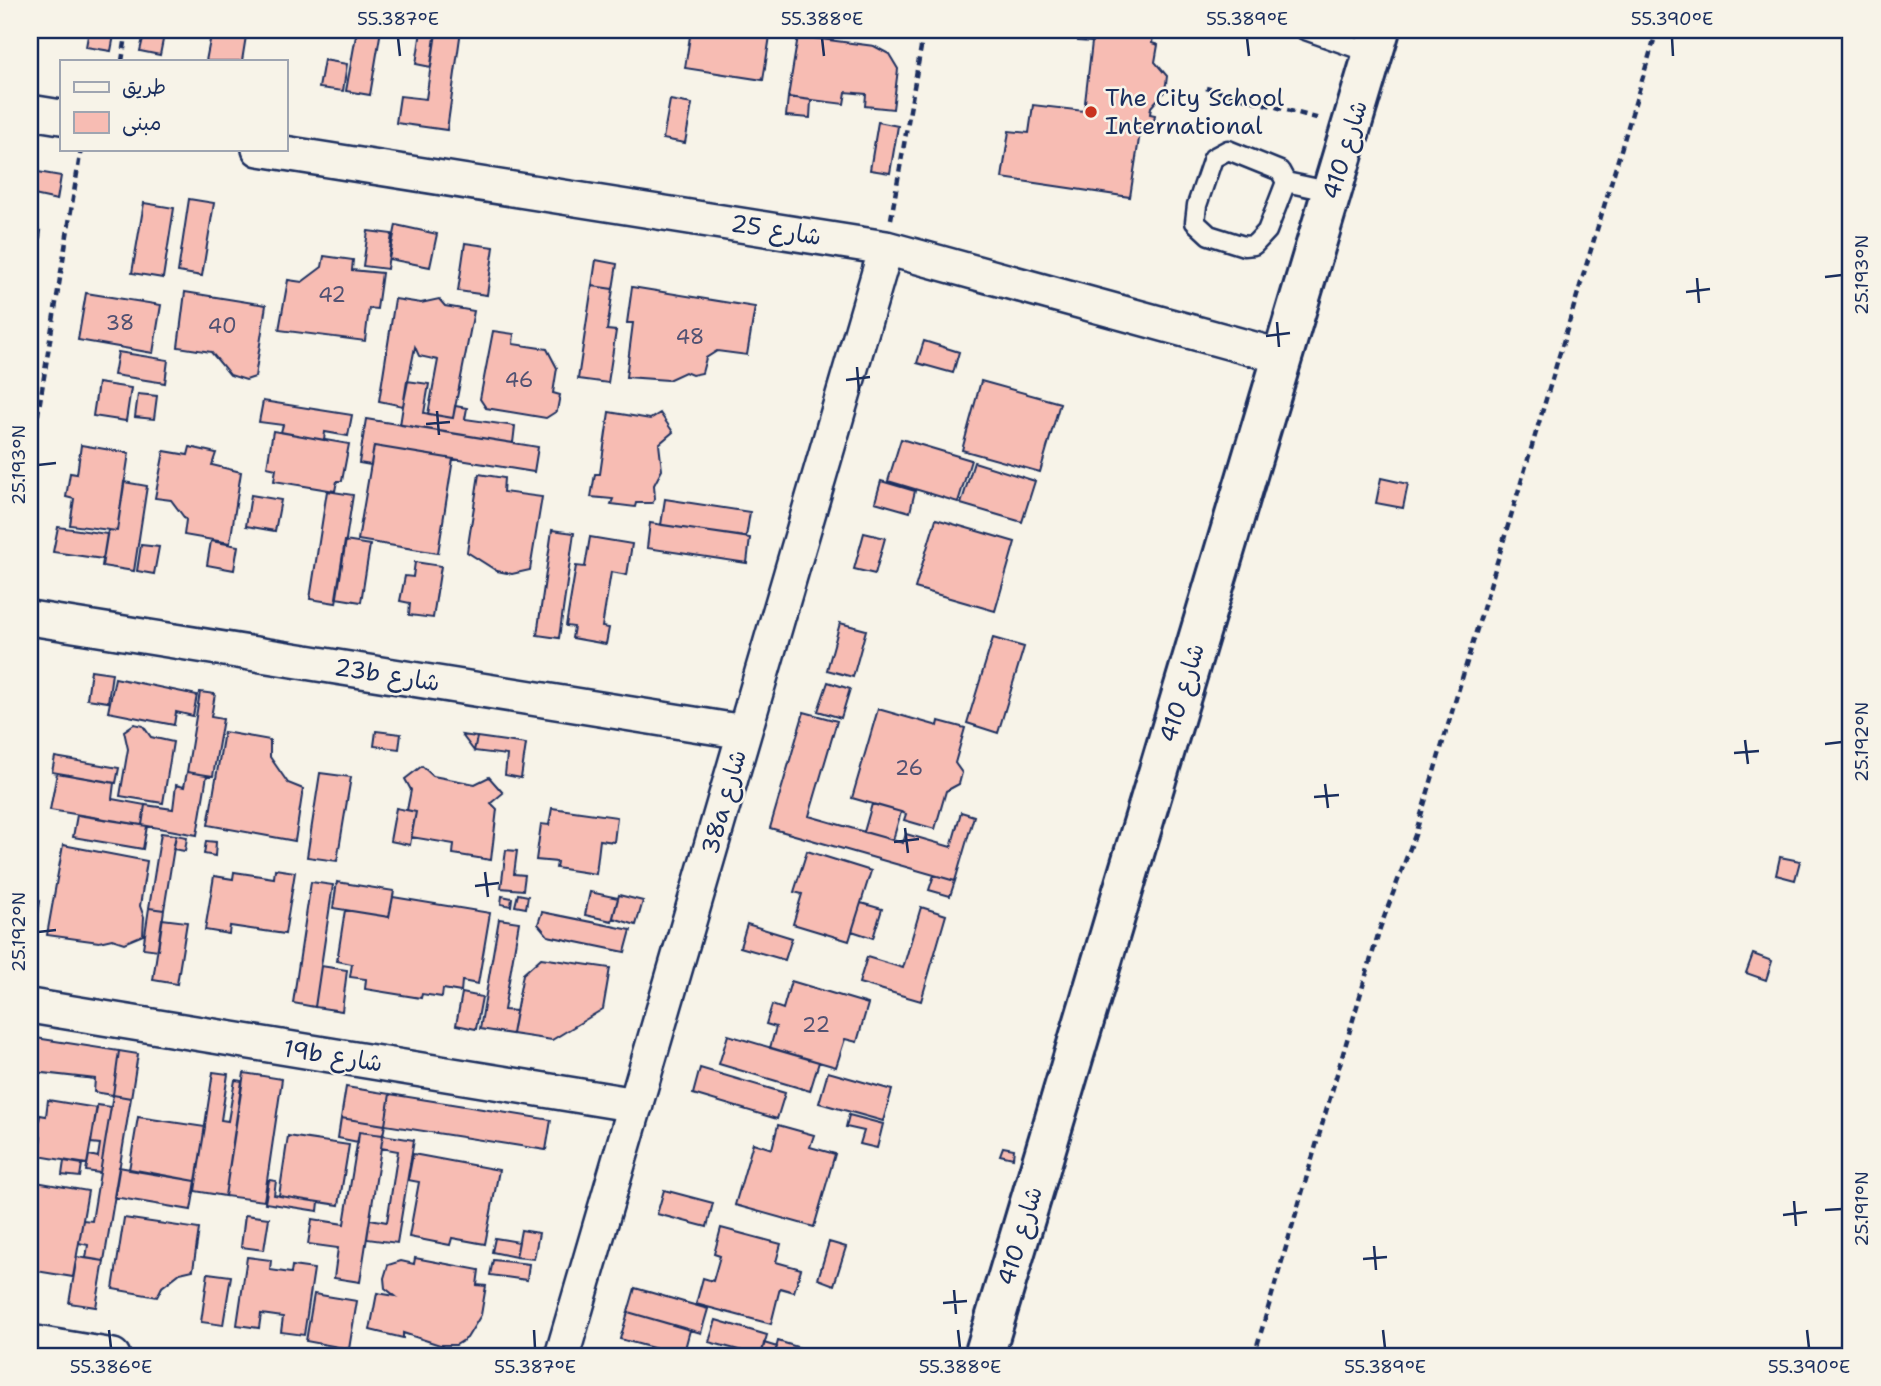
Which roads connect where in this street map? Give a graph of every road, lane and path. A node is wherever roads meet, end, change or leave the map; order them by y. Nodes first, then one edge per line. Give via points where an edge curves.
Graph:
1 (127, 30) edge
2 (924, 30) edge
3 (1305, 30) edge
4 (1657, 30) edge
5 (1377, 42) edge
6 (122, 60) edge
7 (1206, 88) dead end
8 (30, 112) edge
9 (60, 117) edge
10 (1352, 127) junction
11 (81, 150) edge
12 (265, 150) edge
13 (1286, 182) junction
14 (1332, 192) junction
15 (886, 248) junction
16 (1283, 358) junction
17 (30, 463) edge
18 (30, 623) edge
19 (744, 732) junction
20 (30, 1006) edge
21 (636, 1105) junction
22 (30, 1342) edge
23 (113, 1356) edge
24 (562, 1356) edge
25 (984, 1356) edge
26 (1254, 1356) edge

1 - 6 path
2 - 15 path
3 - 5 lane
4 - 26 path via 1415,835 1380,928
5 - 10 street, شارع 410
7 - 10 path
8 - 9 street
10 - 14 street, شارع 410
11 - 17 path
12 - 15 street, شارع 25
13 - 13 lane via 1280,171 1236,152 1219,152 1196,205 1195,222 1209,234 1254,245 1267,231
13 - 14 lane
14 - 16 street, شارع 410
15 - 16 street, شارع 25
15 - 19 street, 38a شارع
16 - 25 street, شارع 410
18 - 19 street, 23b شارع
19 - 21 street, 38a شارع
20 - 21 street, 19b شارع
21 - 24 street, 38a شارع
22 - 23 street

